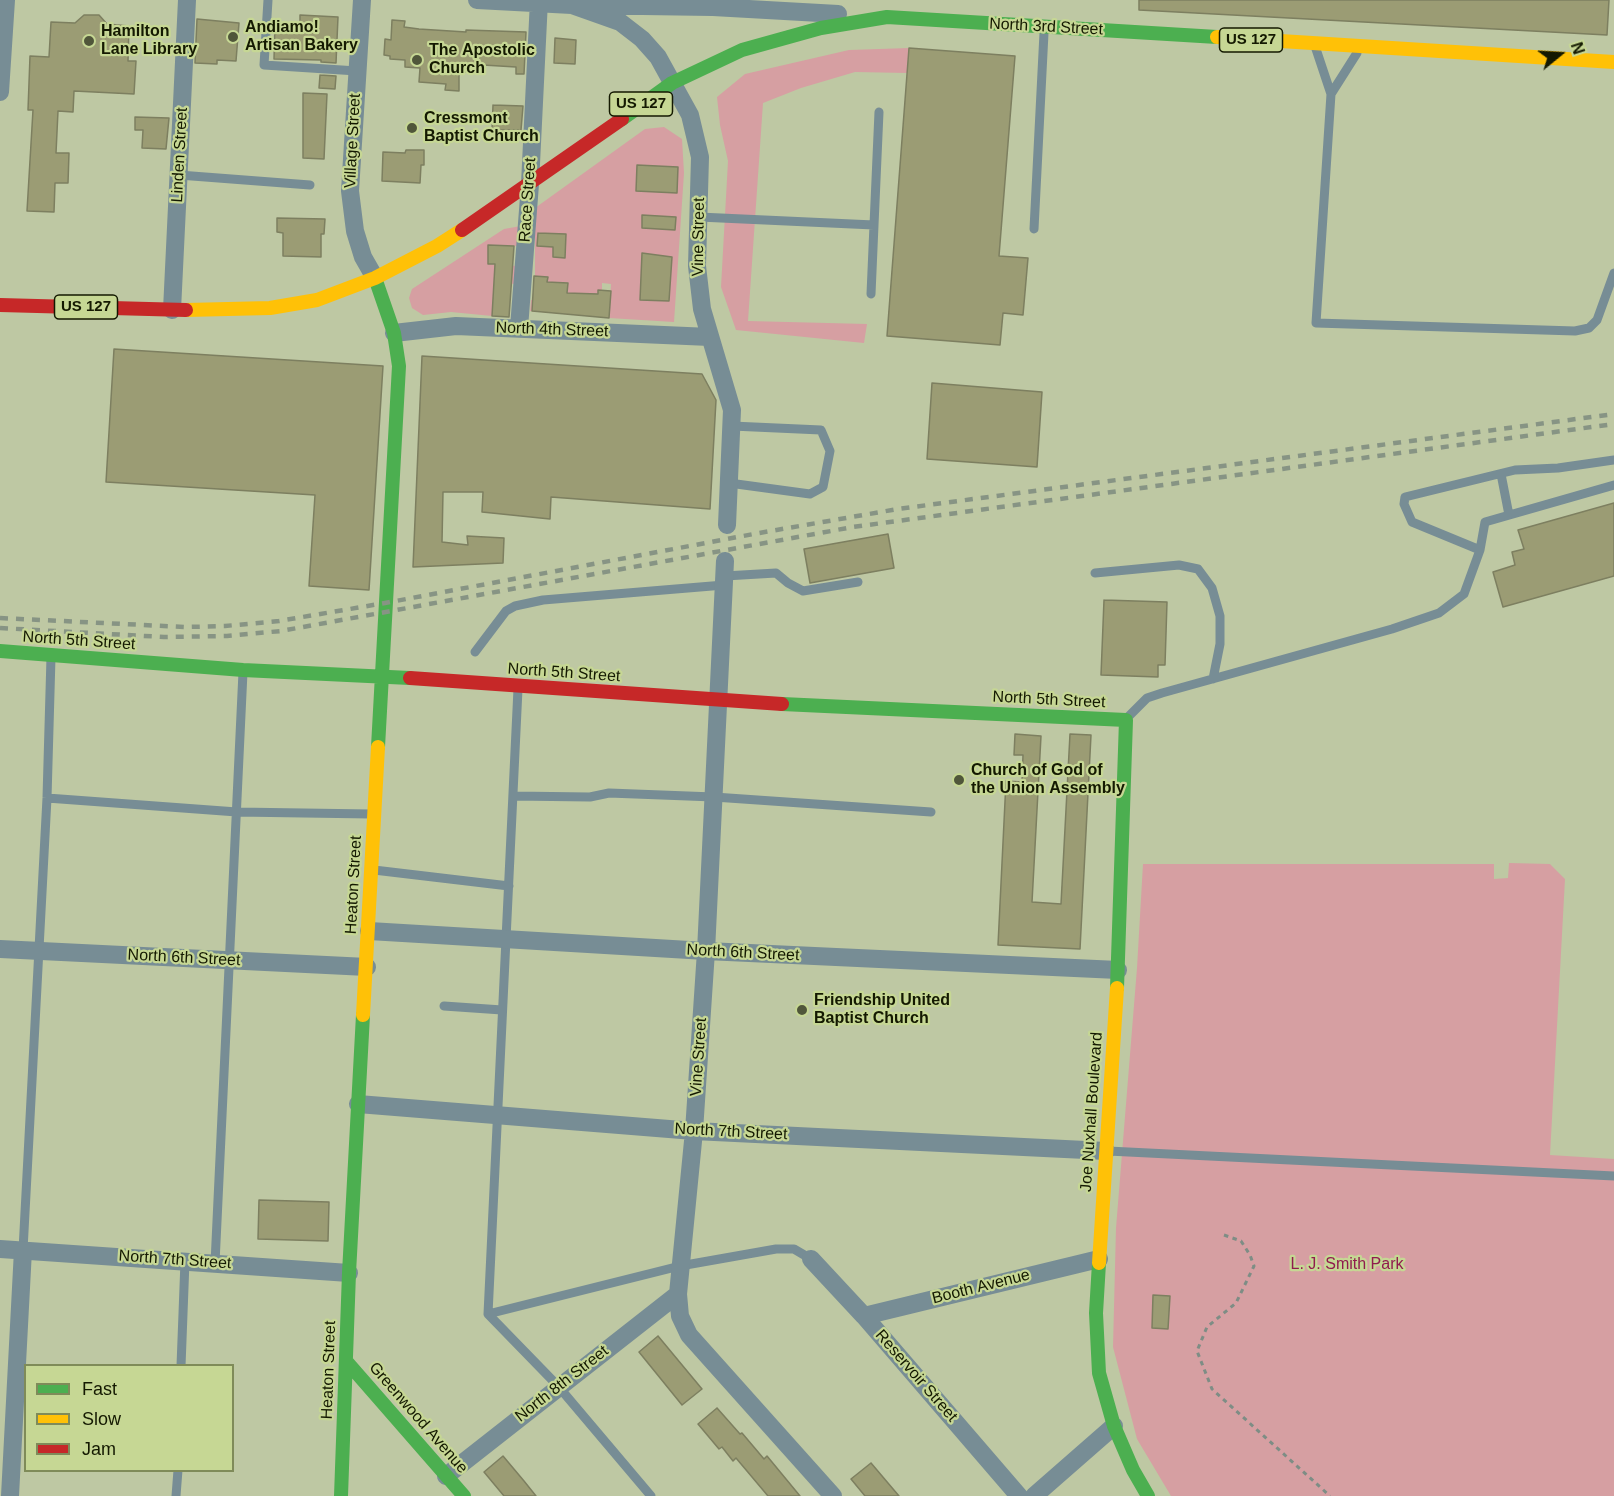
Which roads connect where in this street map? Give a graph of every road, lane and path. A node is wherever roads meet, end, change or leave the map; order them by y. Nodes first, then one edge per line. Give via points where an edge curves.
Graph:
1 (6, 0) edge
2 (187, 0) edge
3 (268, 0) edge
4 (362, 0) edge
5 (477, 0) edge
6 (539, 2) edge
7 (713, 3) edge
8 (572, 5) junction
9 (887, 17) junction
10 (1044, 27) junction
11 (1315, 43) junction
12 (1361, 46) junction
13 (1614, 62) edge
14 (357, 71) junction
15 (672, 82) junction
16 (0, 92) edge
17 (1331, 94) junction
18 (879, 112) dead end
19 (179, 175) junction
20 (530, 184) junction
21 (310, 185) dead end
22 (699, 217) junction
23 (874, 225) junction
24 (1034, 229) dead end
25 (1614, 273) edge
26 (375, 279) junction
27 (871, 294) dead end
28 (0, 305) edge
29 (172, 309) junction
30 (519, 328) junction
31 (394, 333) junction
32 (710, 337) junction
33 (732, 426) junction
34 (1614, 460) edge
35 (1501, 474) junction
36 (729, 483) junction
37 (1614, 485) edge
38 (1509, 515) junction
39 (727, 525) dead end
40 (1480, 550) junction
41 (1095, 573) dead end
42 (725, 574) junction
43 (858, 582) dead end
44 (0, 651) edge
45 (475, 652) dead end
46 (51, 655) junction
47 (243, 670) junction
48 (381, 676) junction
49 (1212, 679) junction
50 (518, 686) junction
51 (719, 701) junction
52 (1126, 720) junction
53 (513, 796) junction
54 (714, 797) junction
55 (47, 798) junction
56 (237, 812) junction
57 (931, 812) dead end
58 (374, 814) junction
59 (372, 870) junction
60 (509, 886) junction
61 (369, 931) junction
62 (507, 939) junction
63 (0, 950) edge
64 (40, 951) junction
65 (706, 951) junction
66 (230, 960) junction
67 (367, 967) junction
68 (1118, 970) junction
69 (444, 1006) dead end
70 (502, 1010) junction
71 (358, 1104) junction
72 (498, 1116) junction
73 (694, 1131) junction
74 (1106, 1150) junction
75 (1614, 1176) edge
76 (1224, 1235) dead end
77 (0, 1249) edge
78 (23, 1250) junction
79 (811, 1259) joint
80 (1099, 1259) junction
81 (185, 1261) junction
82 (215, 1263) junction
83 (680, 1266) junction
84 (349, 1273) junction
85 (678, 1294) junction
86 (488, 1314) junction
87 (864, 1316) junction
88 (347, 1362) junction
89 (181, 1364) edge
90 (21, 1375) edge
91 (558, 1386) junction
92 (1114, 1426) junction
93 (19, 1450) edge
94 (178, 1472) edge
95 (446, 1476) junction
96 (10, 1496) edge
97 (176, 1496) edge
98 (341, 1496) edge
99 (464, 1496) edge
100 (651, 1496) edge
101 (833, 1496) edge
102 (1019, 1496) edge
103 (1034, 1496) edge
104 (1149, 1496) edge
105 (1330, 1496) edge

1 - 16 street
2 - 19 street, Linden Street
3 - 14 lane via 264,65
4 - 14 street, Village Street
5 - 6 street, North 3rd Street
6 - 8 street, North 3rd Street
6 - 20 street, Race Street
7 - 8 street, North 3rd Street
7 - 9 street, North 3rd Street
8 - 15 street, Vine Street via 620,22 658,57
9 - 10 main road, North 3rd Street / US 127
9 - 15 main road, US 127 via 821,28 742,50
10 - 11 main road, North 3rd Street / US 127
10 - 24 lane
11 - 12 main road, North 3rd Street / US 127
11 - 17 lane
12 - 13 main road, North 3rd Street / US 127
12 - 17 lane
14 - 26 street, Village Street via 350,191 363,257
15 - 20 main road, US 127
15 - 22 street, Vine Street via 690,115 696,136 700,156
17 - 25 lane via 1316,324 1575,332 1589,328 1597,320
18 - 23 lane
19 - 21 lane
19 - 29 street, Linden Street
20 - 26 main road, US 127 via 437,246
20 - 30 street, Race Street
22 - 23 lane
22 - 32 street, Vine Street via 697,266
23 - 27 lane
26 - 29 main road, US 127 via 292,306
26 - 31 main road, Heaton Street
28 - 29 main road, US 127
30 - 31 street, North 4th Street via 456,326
30 - 32 street, North 4th Street
31 - 48 main road, Heaton Street via 399,366
32 - 33 street, Vine Street via 732,410
33 - 36 street, Vine Street
33 - 36 lane via 822,430 830,451 823,487 810,494
34 - 35 lane
35 - 38 lane
35 - 40 lane via 1405,497 1412,522
36 - 39 street, Vine Street
37 - 38 lane
38 - 40 lane via 1485,522
40 - 49 lane via 1464,594 1439,613
41 - 49 lane via 1179,565 1198,569 1212,588 1220,616 1220,644
42 - 43 lane via 776,573 803,591
42 - 45 lane via 514,606
42 - 51 street, Vine Street
44 - 46 main road, North 5th Street
46 - 47 main road, North 5th Street
46 - 55 lane
47 - 48 main road, North 5th Street
47 - 56 lane
48 - 50 main road, North 5th Street
48 - 58 main road, Heaton Street
49 - 52 lane via 1147,698
50 - 51 main road, North 5th Street
50 - 53 lane
51 - 52 main road, North 5th Street
51 - 54 street, Vine Street
52 - 68 main road, Joe Nuxhall Boulevard
53 - 54 lane via 590,798 609,793
53 - 60 lane
54 - 57 lane
54 - 65 street, Vine Street
55 - 56 lane
55 - 64 lane
56 - 58 lane
56 - 66 lane
58 - 59 main road, Heaton Street
59 - 60 lane
59 - 61 main road, Heaton Street
60 - 62 lane
61 - 62 street, North 6th Street
61 - 67 main road, Heaton Street
62 - 65 street, North 6th Street
62 - 70 lane
63 - 64 street, North 6th Street
64 - 66 street, North 6th Street
64 - 78 lane
65 - 68 street, North 6th Street
65 - 73 street, Vine Street
66 - 67 street, North 6th Street
66 - 82 lane
67 - 71 main road, Heaton Street
68 - 74 main road, Joe Nuxhall Boulevard
69 - 70 lane
70 - 72 lane
71 - 72 street, North 7th Street
71 - 84 main road, Heaton Street
72 - 73 street, North 7th Street
72 - 86 lane
73 - 74 street, North 7th Street
73 - 83 street, Vine Street
74 - 75 lane
74 - 80 main road, Joe Nuxhall Boulevard
76 - 105 path via 1241,1241 1254,1266 1236,1303 1207,1327 1197,1352 1212,1389
77 - 78 street, North 7th Street
78 - 81 street, North 7th Street
78 - 90 street
79 - 83 lane via 794,1249 776,1249
79 - 87 street, Reservoir Street
80 - 87 street, Booth Avenue
80 - 92 main road, Joe Nuxhall Boulevard via 1099,1373
81 - 82 street, North 7th Street
81 - 89 lane
82 - 84 street, North 7th Street
83 - 85 street, Vine Street
83 - 86 lane
84 - 88 main road, Heaton Street
85 - 91 street, North 8th Street
85 - 101 street, Vine Street via 680,1316 689,1335
86 - 91 lane
87 - 102 street, Reservoir Street
88 - 95 main road, Greenwood Avenue
88 - 98 main road, Heaton Street
90 - 93 street
91 - 95 street, North 8th Street
91 - 100 lane
92 - 103 street
92 - 104 main road, Joe Nuxhall Boulevard
93 - 96 street
94 - 97 lane
95 - 99 main road, Greenwood Avenue

